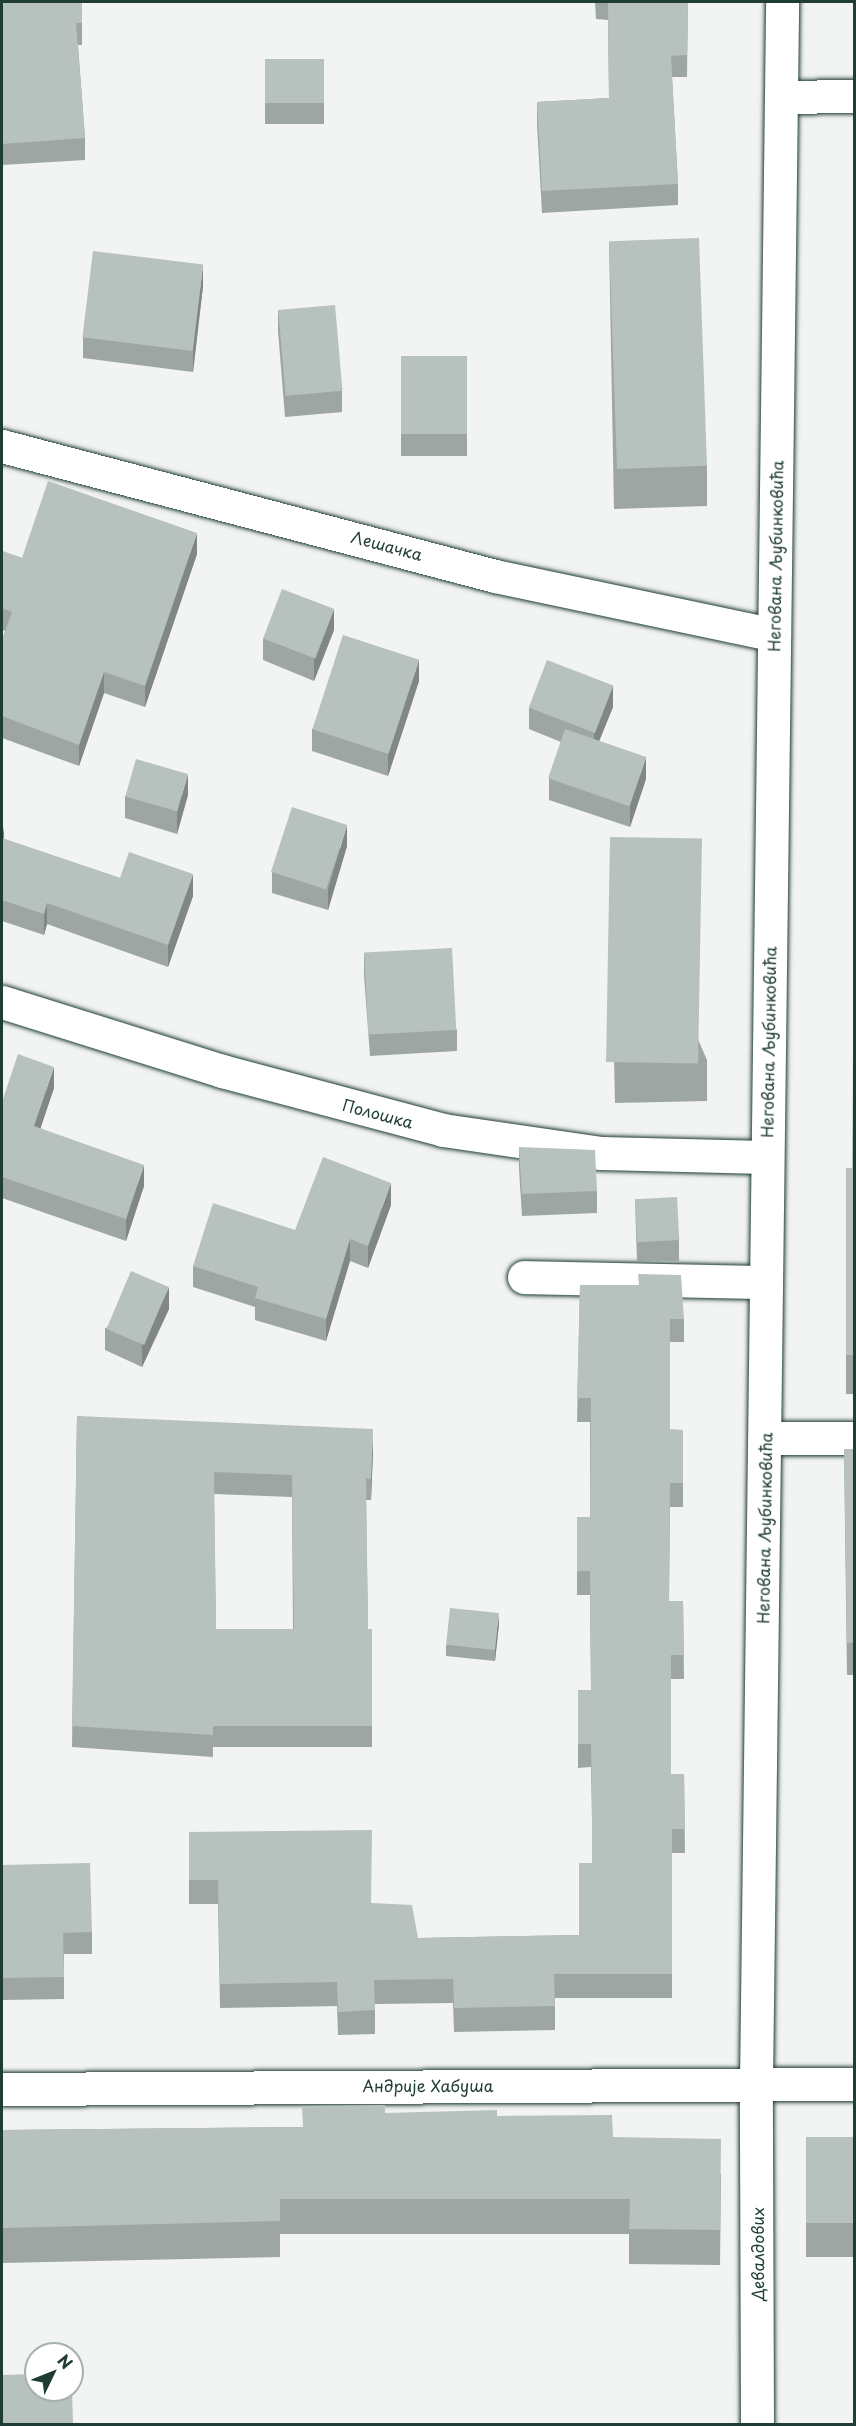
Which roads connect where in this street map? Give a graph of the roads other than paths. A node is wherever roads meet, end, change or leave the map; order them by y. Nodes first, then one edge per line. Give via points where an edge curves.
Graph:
1 (782, 2) edge
2 (855, 96) edge
3 (781, 98) junction
4 (2, 446) edge
5 (774, 635) junction
6 (2, 1002) edge
7 (766, 1157) junction
8 (524, 1277) dead end
9 (766, 1282) junction
10 (766, 1438) junction
11 (855, 1438) edge
12 (756, 2083) junction
13 (855, 2084) edge
14 (2, 2089) edge
15 (757, 2424) edge

1 - 3 street, Негована Љубинковића
2 - 3 street
3 - 5 street, Негована Љубинковића
4 - 5 street, Лешачка via 495,576
5 - 7 street, Негована Љубинковића
6 - 7 street, Полошка via 222,1071 443,1130 601,1153
7 - 9 street, Негована Љубинковића
8 - 9 street
9 - 10 street, Негована Љубинковића
10 - 11 street
10 - 12 street, Негована Љубинковића
12 - 13 street, Андрије Хабуша
12 - 14 street, Андрије Хабуша
12 - 15 street, Девалдових

